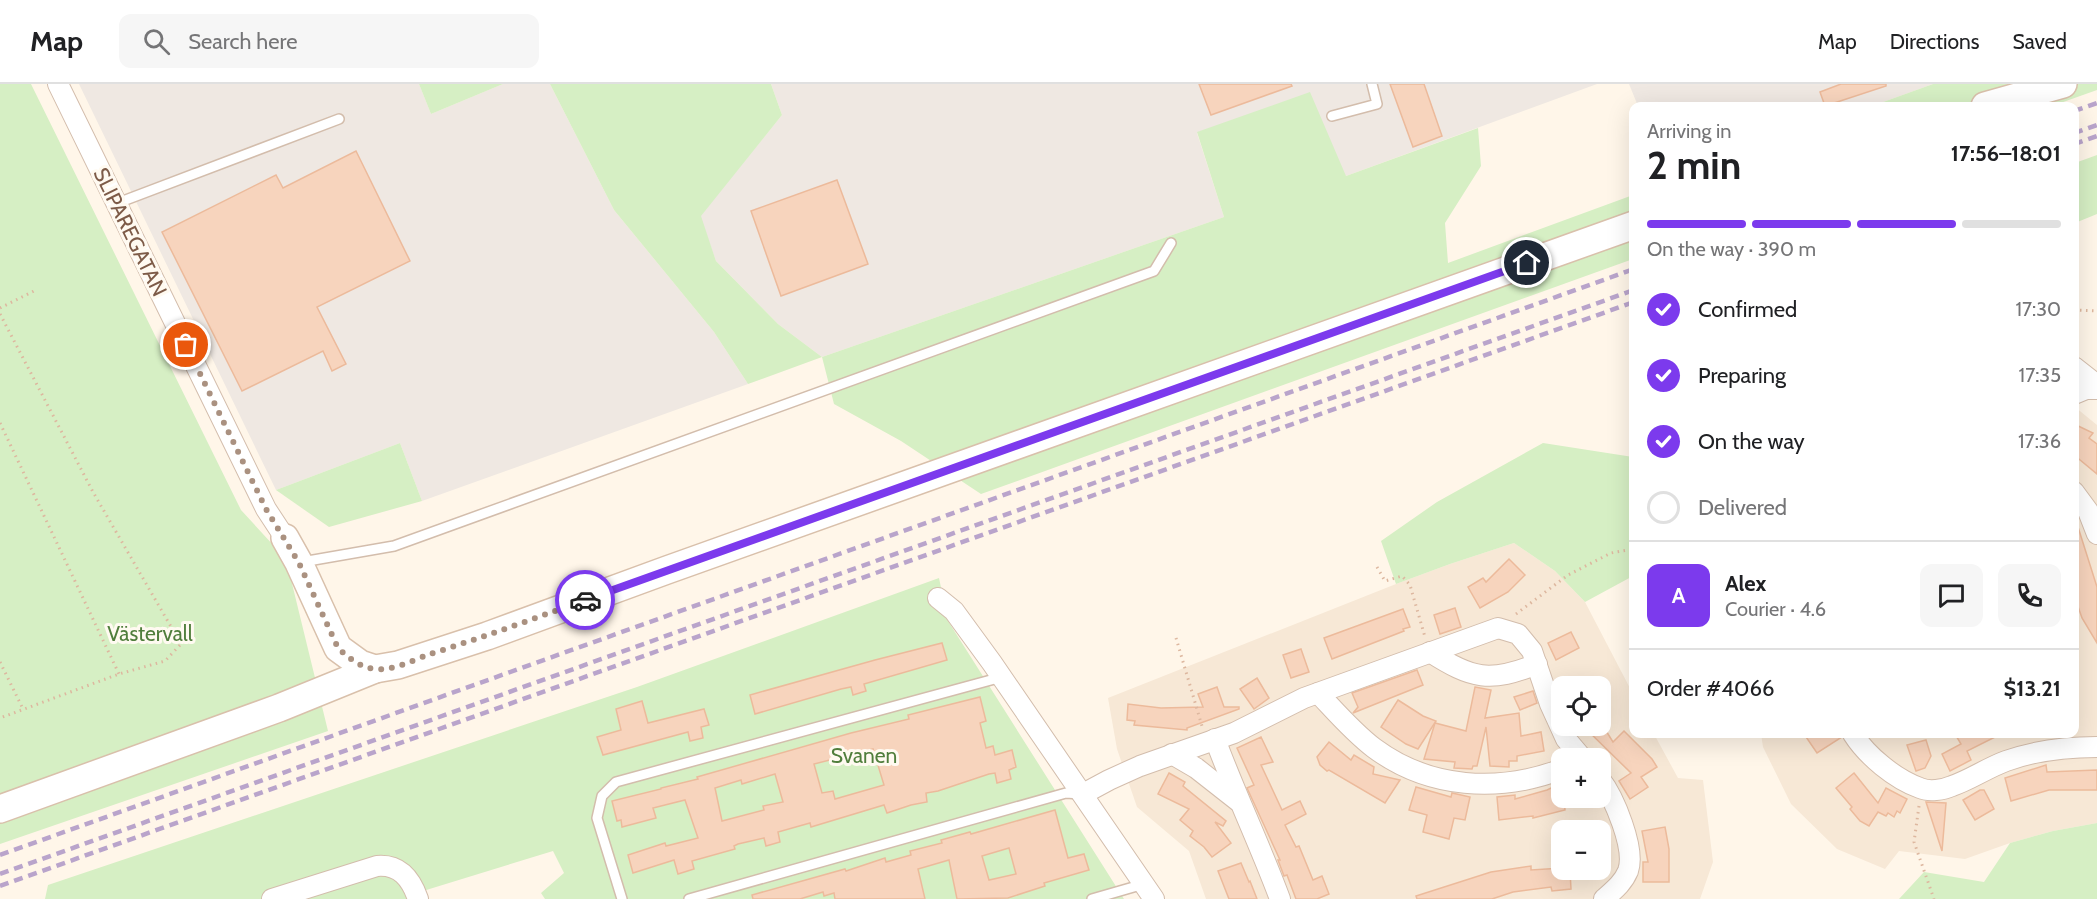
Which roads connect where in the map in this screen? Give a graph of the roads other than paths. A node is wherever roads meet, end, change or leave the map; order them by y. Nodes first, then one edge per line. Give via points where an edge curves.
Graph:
1 (58, 84) edge
2 (1372, 84) edge
3 (2063, 84) edge
4 (1999, 102) edge
5 (1332, 116) dead end
6 (339, 119) dead end
7 (115, 204) junction
8 (1629, 227) edge
9 (1172, 243) dead end
10 (2079, 371) edge
11 (2097, 387) edge
12 (2079, 392) edge
13 (2079, 499) edge
14 (2097, 534) edge
15 (285, 538) joint
16 (299, 563) junction
17 (938, 598) dead end
18 (1430, 652) junction
19 (1537, 664) junction
20 (375, 669) junction
21 (1002, 676) junction
22 (1318, 693) junction
23 (1856, 738) edge
24 (1211, 741) junction
25 (2097, 747) edge
26 (1574, 748) edge
27 (1172, 754) junction
28 (1551, 773) edge
29 (1083, 794) junction
30 (1611, 800) edge
31 (1240, 803) junction
32 (0, 809) edge
33 (1149, 892) edge
34 (272, 899) edge
35 (418, 899) edge
36 (622, 899) edge
37 (689, 899) edge
38 (1092, 899) edge
39 (1280, 899) edge
40 (1604, 899) edge

1 - 7 street, SLIPAREGATAN
2 - 5 lane via 1377,104
3 - 4 main road
6 - 7 lane
7 - 15 street, SLIPAREGATAN via 266,509
8 - 20 main road via 487,636
9 - 16 lane via 1154,272 394,546
10 - 11 street
11 - 12 street
13 - 14 street
15 - 16 main road
16 - 20 main road via 338,648 360,664
17 - 21 street via 954,611
18 - 19 street via 1475,676 1498,675
18 - 19 street via 1498,628 1518,634
18 - 22 street
19 - 26 street via 1550,704
20 - 32 main road
21 - 29 street
21 - 36 lane via 616,782 602,796 597,818
22 - 24 street
22 - 28 street via 1375,748 1430,777 1468,784 1504,784
23 - 25 street via 1893,774 1922,789 1936,790 2008,760 2039,752
24 - 27 street
24 - 31 street
27 - 29 street
27 - 31 street
29 - 33 street
29 - 37 lane via 1066,794
30 - 40 street via 1629,847 1629,868 1621,883
31 - 39 street
33 - 38 lane
34 - 35 street via 386,865 403,873

